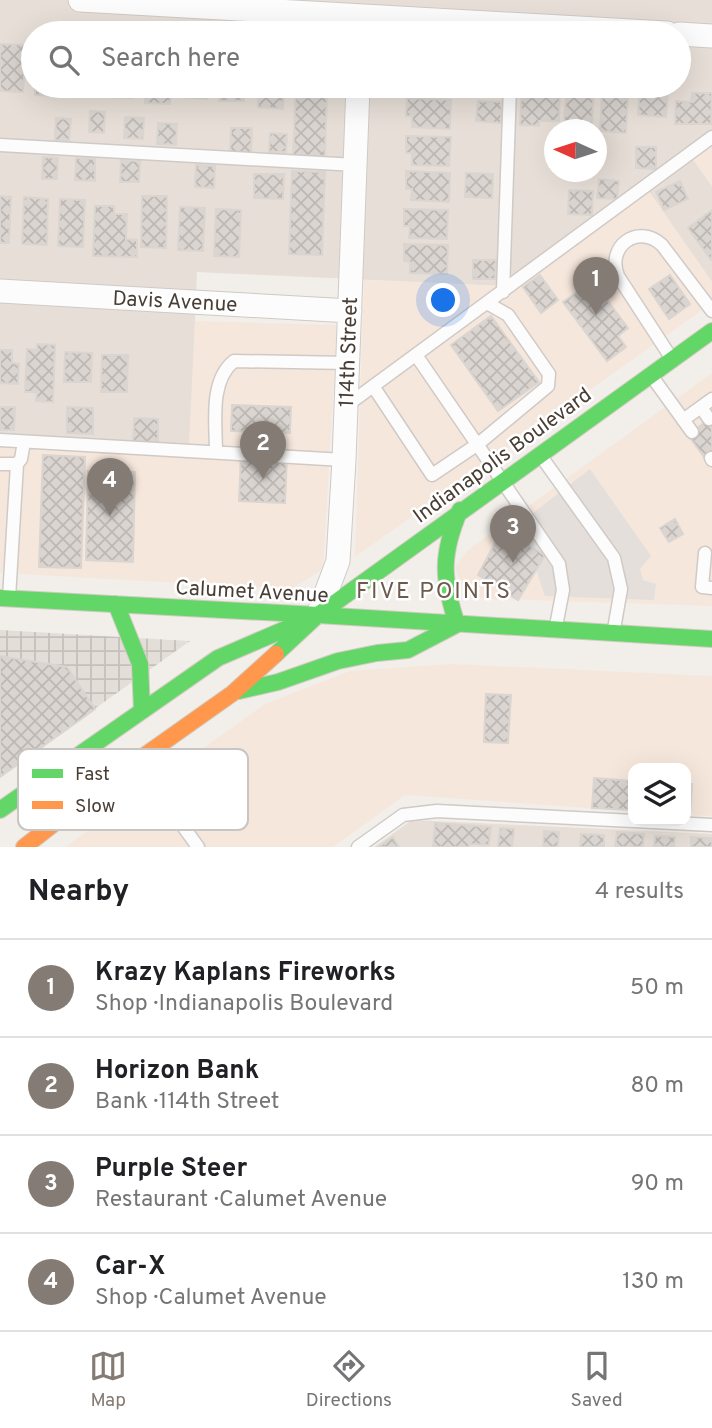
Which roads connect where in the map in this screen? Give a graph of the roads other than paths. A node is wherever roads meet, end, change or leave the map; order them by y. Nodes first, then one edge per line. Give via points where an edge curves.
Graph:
1 (80, 0) edge
2 (361, 16) edge
3 (419, 21) edge
4 (691, 35) edge
5 (712, 36) edge
6 (358, 98) edge
7 (510, 98) edge
8 (712, 137) edge
9 (0, 145) edge
10 (356, 165) junction
11 (0, 291) edge
12 (503, 292) junction
13 (487, 303) junction
14 (350, 311) junction
15 (712, 311) edge
16 (712, 331) edge
17 (416, 355) junction
18 (672, 359) junction
19 (348, 363) junction
20 (651, 375) junction
21 (373, 386) junction
22 (712, 399) edge
23 (346, 406) junction
24 (701, 407) junction
25 (709, 419) dead end
26 (683, 420) junction
27 (692, 432) dead end
28 (0, 440) edge
29 (24, 442) junction
30 (478, 444) junction
31 (216, 452) junction
32 (540, 454) junction
33 (344, 460) junction
34 (0, 464) edge
35 (17, 464) junction
36 (502, 480) junction
37 (460, 510) junction
38 (705, 553) dead end
39 (712, 588) edge
40 (5, 598) edge
41 (116, 604) junction
42 (318, 615) junction
43 (457, 624) junction
44 (556, 630) junction
45 (613, 633) junction
46 (712, 639) edge
47 (233, 693) junction
48 (142, 711) junction
49 (87, 749) edge
50 (154, 749) edge
51 (18, 797) edge
52 (0, 810) edge
53 (628, 821) edge
54 (691, 824) edge
55 (712, 825) edge
56 (46, 830) edge
57 (186, 830) edge
58 (24, 847) edge
59 (198, 847) edge
60 (358, 847) edge

1 - 2 street
2 - 3 street
4 - 5 street
6 - 10 street, 114th Street
7 - 12 lane
8 - 12 lane
9 - 10 lane
10 - 14 street, 114th Street
11 - 14 street, Davis Avenue
12 - 13 lane
13 - 17 lane
13 - 30 lane via 508,315 549,374 548,386
14 - 19 street, 114th Street
15 - 18 lane via 653,236 642,235 621,245 615,255 618,276
16 - 18 main road, Indianapolis Boulevard
17 - 21 lane
17 - 30 lane
18 - 20 main road, Indianapolis Boulevard
19 - 23 street, 114th Street
19 - 31 lane via 234,361 220,378
20 - 26 lane
20 - 32 main road, Indianapolis Boulevard
21 - 23 lane
21 - 30 lane via 432,475
22 - 24 lane
23 - 33 street, 114th Street
24 - 25 lane
24 - 26 lane
26 - 27 lane
28 - 29 lane
29 - 31 lane
29 - 35 lane
30 - 36 lane
31 - 33 lane
32 - 36 main road, Indianapolis Boulevard
32 - 45 lane via 614,558 621,589
33 - 42 street, 114th Street via 338,561
34 - 35 lane
35 - 40 lane
36 - 37 main road, Indianapolis Boulevard
36 - 44 lane via 559,564 563,590
37 - 42 main road, Indianapolis Boulevard
37 - 43 main road via 447,538 443,573
38 - 39 lane via 702,587
40 - 41 main road, Calumet Avenue
41 - 42 main road, Calumet Avenue
41 - 48 main road via 140,664
42 - 43 main road, Calumet Avenue
42 - 47 main road, Indianapolis Boulevard
42 - 48 main road, Indianapolis Boulevard via 218,658
43 - 44 main road, Calumet Avenue
43 - 47 main road via 408,650 338,661
44 - 45 main road, Calumet Avenue
45 - 46 main road, Calumet Avenue
47 - 50 main road, Indianapolis Boulevard
48 - 49 main road, Indianapolis Boulevard
51 - 52 main road, Indianapolis Boulevard
53 - 60 lane via 437,811 403,815
54 - 55 lane
56 - 58 main road, Indianapolis Boulevard
57 - 59 lane

